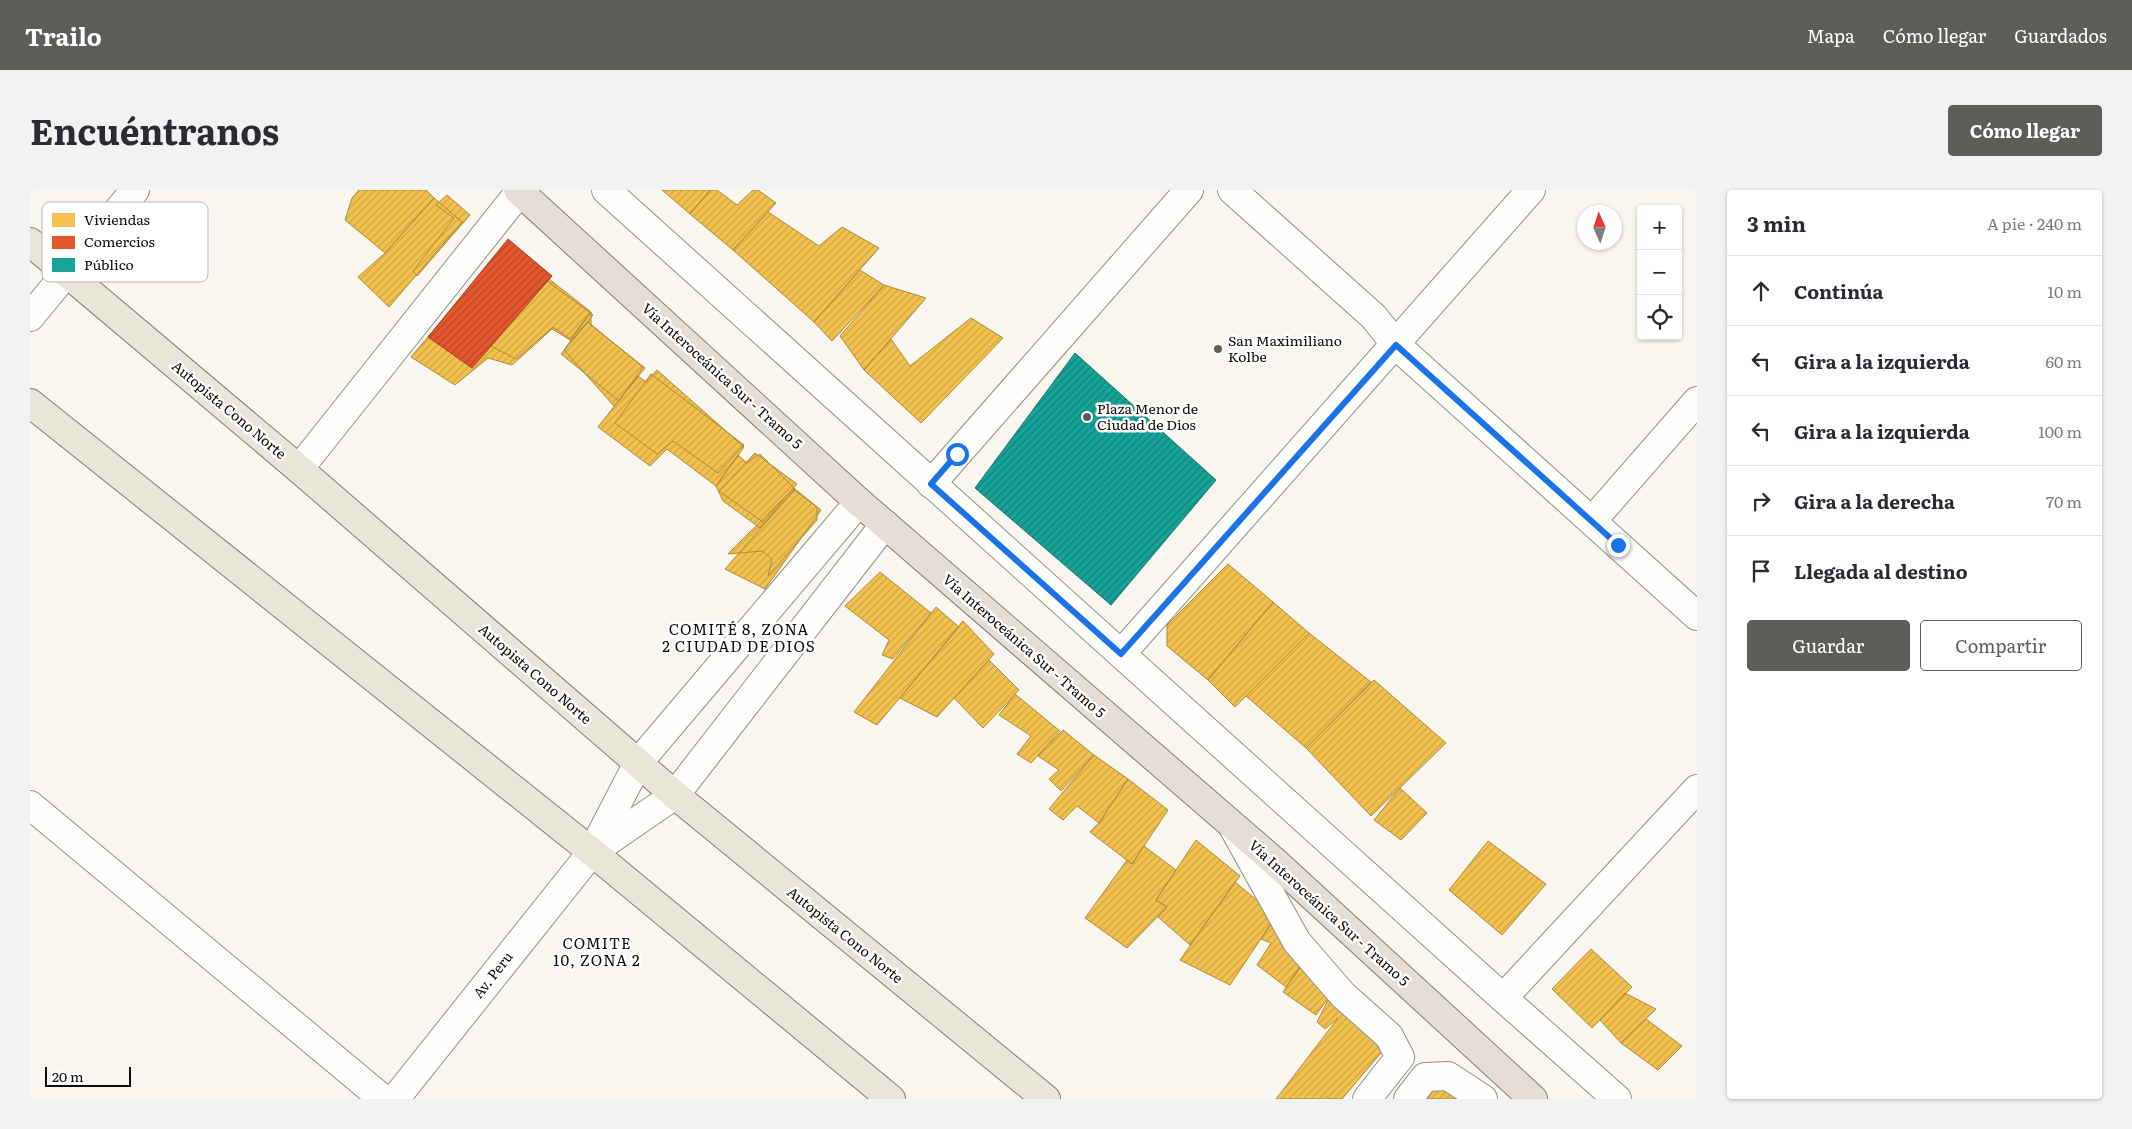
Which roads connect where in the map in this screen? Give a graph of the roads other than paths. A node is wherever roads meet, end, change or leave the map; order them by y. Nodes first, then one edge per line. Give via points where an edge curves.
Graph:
1 (135, 190) edge
2 (606, 190) edge
3 (1189, 190) edge
4 (1232, 190) edge
5 (1531, 190) edge
6 (519, 191) edge
7 (125, 202) edge
8 (30, 242) edge
9 (42, 252) edge
10 (57, 282) edge
11 (79, 282) edge
12 (30, 316) edge
13 (1396, 345) junction
14 (1697, 401) edge
15 (30, 403) edge
16 (299, 470) junction
17 (931, 484) junction
18 (860, 502) junction
19 (1592, 521) junction
20 (885, 524) junction
21 (1697, 616) edge
22 (1121, 654) junction
23 (638, 763) junction
24 (1697, 789) edge
25 (675, 795) junction
26 (30, 805) edge
27 (1232, 825) junction
28 (592, 852) junction
29 (1502, 998) junction
30 (383, 1099) edge
31 (395, 1099) edge
32 (891, 1099) edge
33 (1046, 1099) edge
34 (1367, 1099) edge
35 (1408, 1099) edge
36 (1483, 1099) edge
37 (1533, 1099) edge
38 (1617, 1099) edge

1 - 7 street
2 - 17 street
3 - 17 street
4 - 13 street via 1374,317
5 - 13 street
6 - 16 street
6 - 18 highway, Vía Interoceánica Sur - Tramo 5
8 - 9 main road, Autopista Cono Norte
10 - 12 street
11 - 16 main road, Autopista Cono Norte
13 - 19 street
13 - 22 street
14 - 19 street
15 - 28 main road
16 - 23 main road, Autopista Cono Norte
17 - 22 street
18 - 20 highway, Vía Interoceánica Sur - Tramo 5
18 - 23 street
19 - 21 street
20 - 25 street
20 - 27 highway, Vía Interoceánica Sur - Tramo 5
22 - 29 street
23 - 25 main road, Autopista Cono Norte
23 - 28 street
24 - 29 street
25 - 28 street
25 - 33 main road, Autopista Cono Norte
26 - 30 street
27 - 34 street via 1297,942 1343,994 1389,1036 1400,1058
27 - 37 highway, Vía Interoceánica Sur - Tramo 5
28 - 31 street, Av. Peru
28 - 32 main road
29 - 38 street
35 - 36 street via 1425,1077 1448,1076

